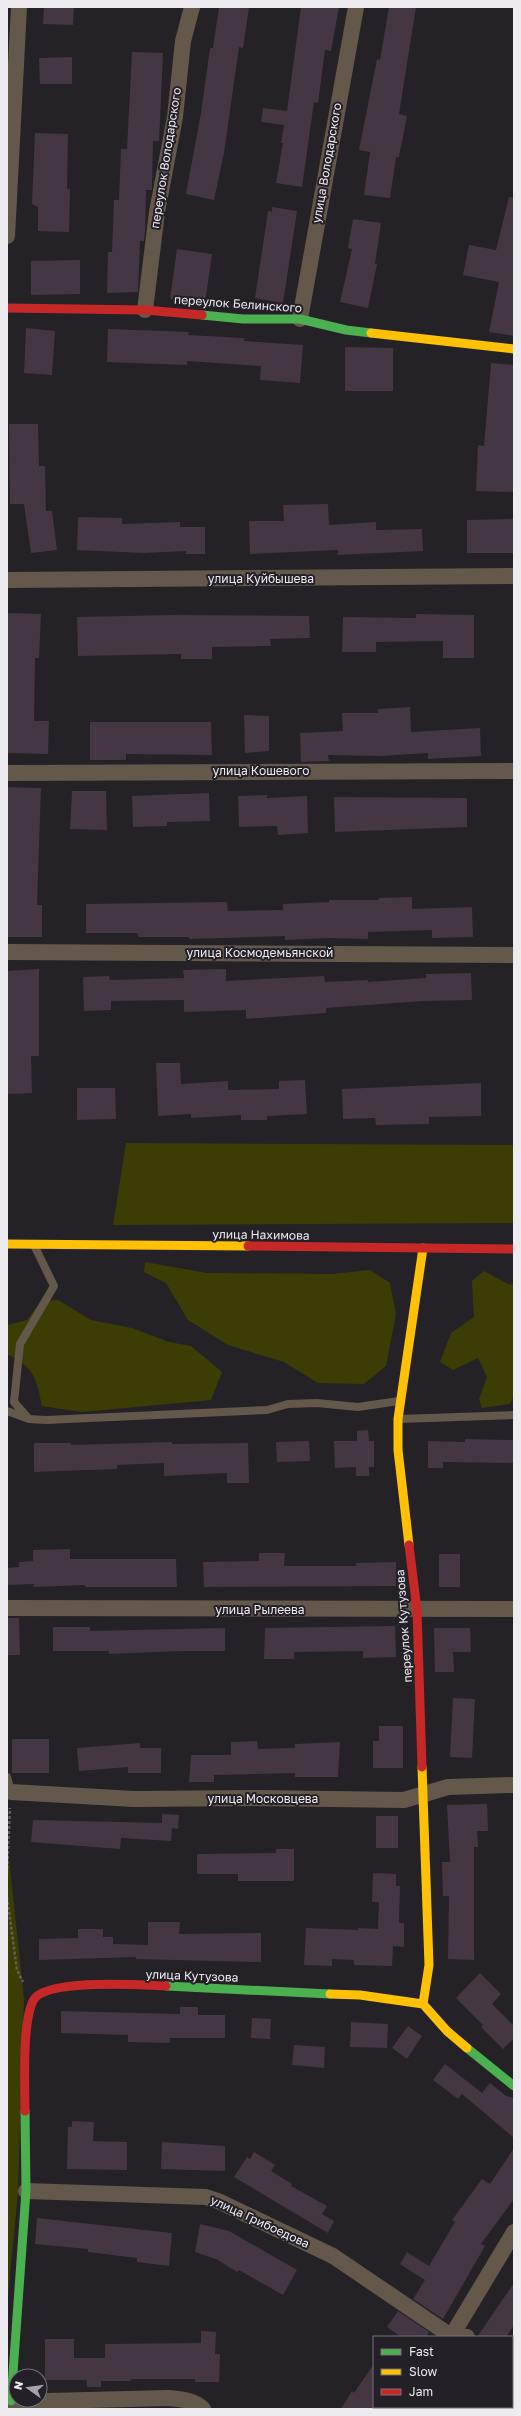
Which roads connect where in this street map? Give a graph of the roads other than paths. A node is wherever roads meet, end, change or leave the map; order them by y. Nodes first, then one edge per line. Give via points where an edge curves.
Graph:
1 (19, 7) edge
2 (192, 7) edge
3 (356, 7) edge
4 (7, 236) edge
5 (7, 308) edge
6 (145, 310) junction
7 (300, 319) junction
8 (514, 349) edge
9 (514, 576) edge
10 (7, 580) edge
11 (514, 771) edge
12 (7, 772) edge
13 (7, 952) edge
14 (514, 955) edge
15 (7, 1244) edge
16 (34, 1245) junction
17 (423, 1248) junction
18 (514, 1249) edge
19 (400, 1401) junction
20 (7, 1411) edge
21 (514, 1415) edge
22 (29, 1419) junction
23 (398, 1420) junction
24 (7, 1608) edge
25 (514, 1609) edge
26 (417, 1610) junction
27 (9, 1784) edge
28 (514, 1785) edge
29 (425, 1795) junction
30 (423, 2004) junction
31 (514, 2086) edge
32 (26, 2191) junction
33 (514, 2232) edge
34 (454, 2336) edge
35 (457, 2336) edge
36 (12, 2368) edge
37 (48, 2400) edge
38 (204, 2409) edge

1 - 4 street
2 - 6 street, переулок Володарского via 183,41 175,117 157,212
3 - 7 street, улица Володарского
5 - 6 street, переулок Белинского
6 - 7 street, переулок Белинского via 243,319
7 - 8 street, переулок Белинского via 346,330
9 - 10 street, улица Куйбышева
11 - 12 street, улица Кошевого
13 - 14 street, улица Космодемьянской
15 - 16 street, улица Нахимова
16 - 17 street, улица Нахимова
16 - 22 lane via 54,1286 20,1344 14,1402
17 - 18 street, улица Нахимова
17 - 19 street, переулок Кутузова
19 - 22 lane via 358,1407 317,1403 288,1404 267,1410
19 - 23 street, переулок Кутузова
20 - 22 lane
21 - 23 lane
23 - 26 street, переулок Кутузова via 398,1450
24 - 26 street, улица Рылеева
25 - 26 street, улица Рылеева
26 - 29 street, переулок Кутузова
27 - 29 street, улица Московцева via 134,1799 404,1800
28 - 29 street, улица Московцева via 448,1787
29 - 30 street, переулок Кутузова via 429,1965
30 - 31 street via 447,2031
30 - 32 street, улица Кутузова via 360,1995 140,1985 60,1986 47,1989 33,2001 25,2057
32 - 34 street, улица Грибоедова via 206,2197 218,2201 332,2256
32 - 36 street
33 - 35 street
37 - 38 street via 168,2398 185,2400

